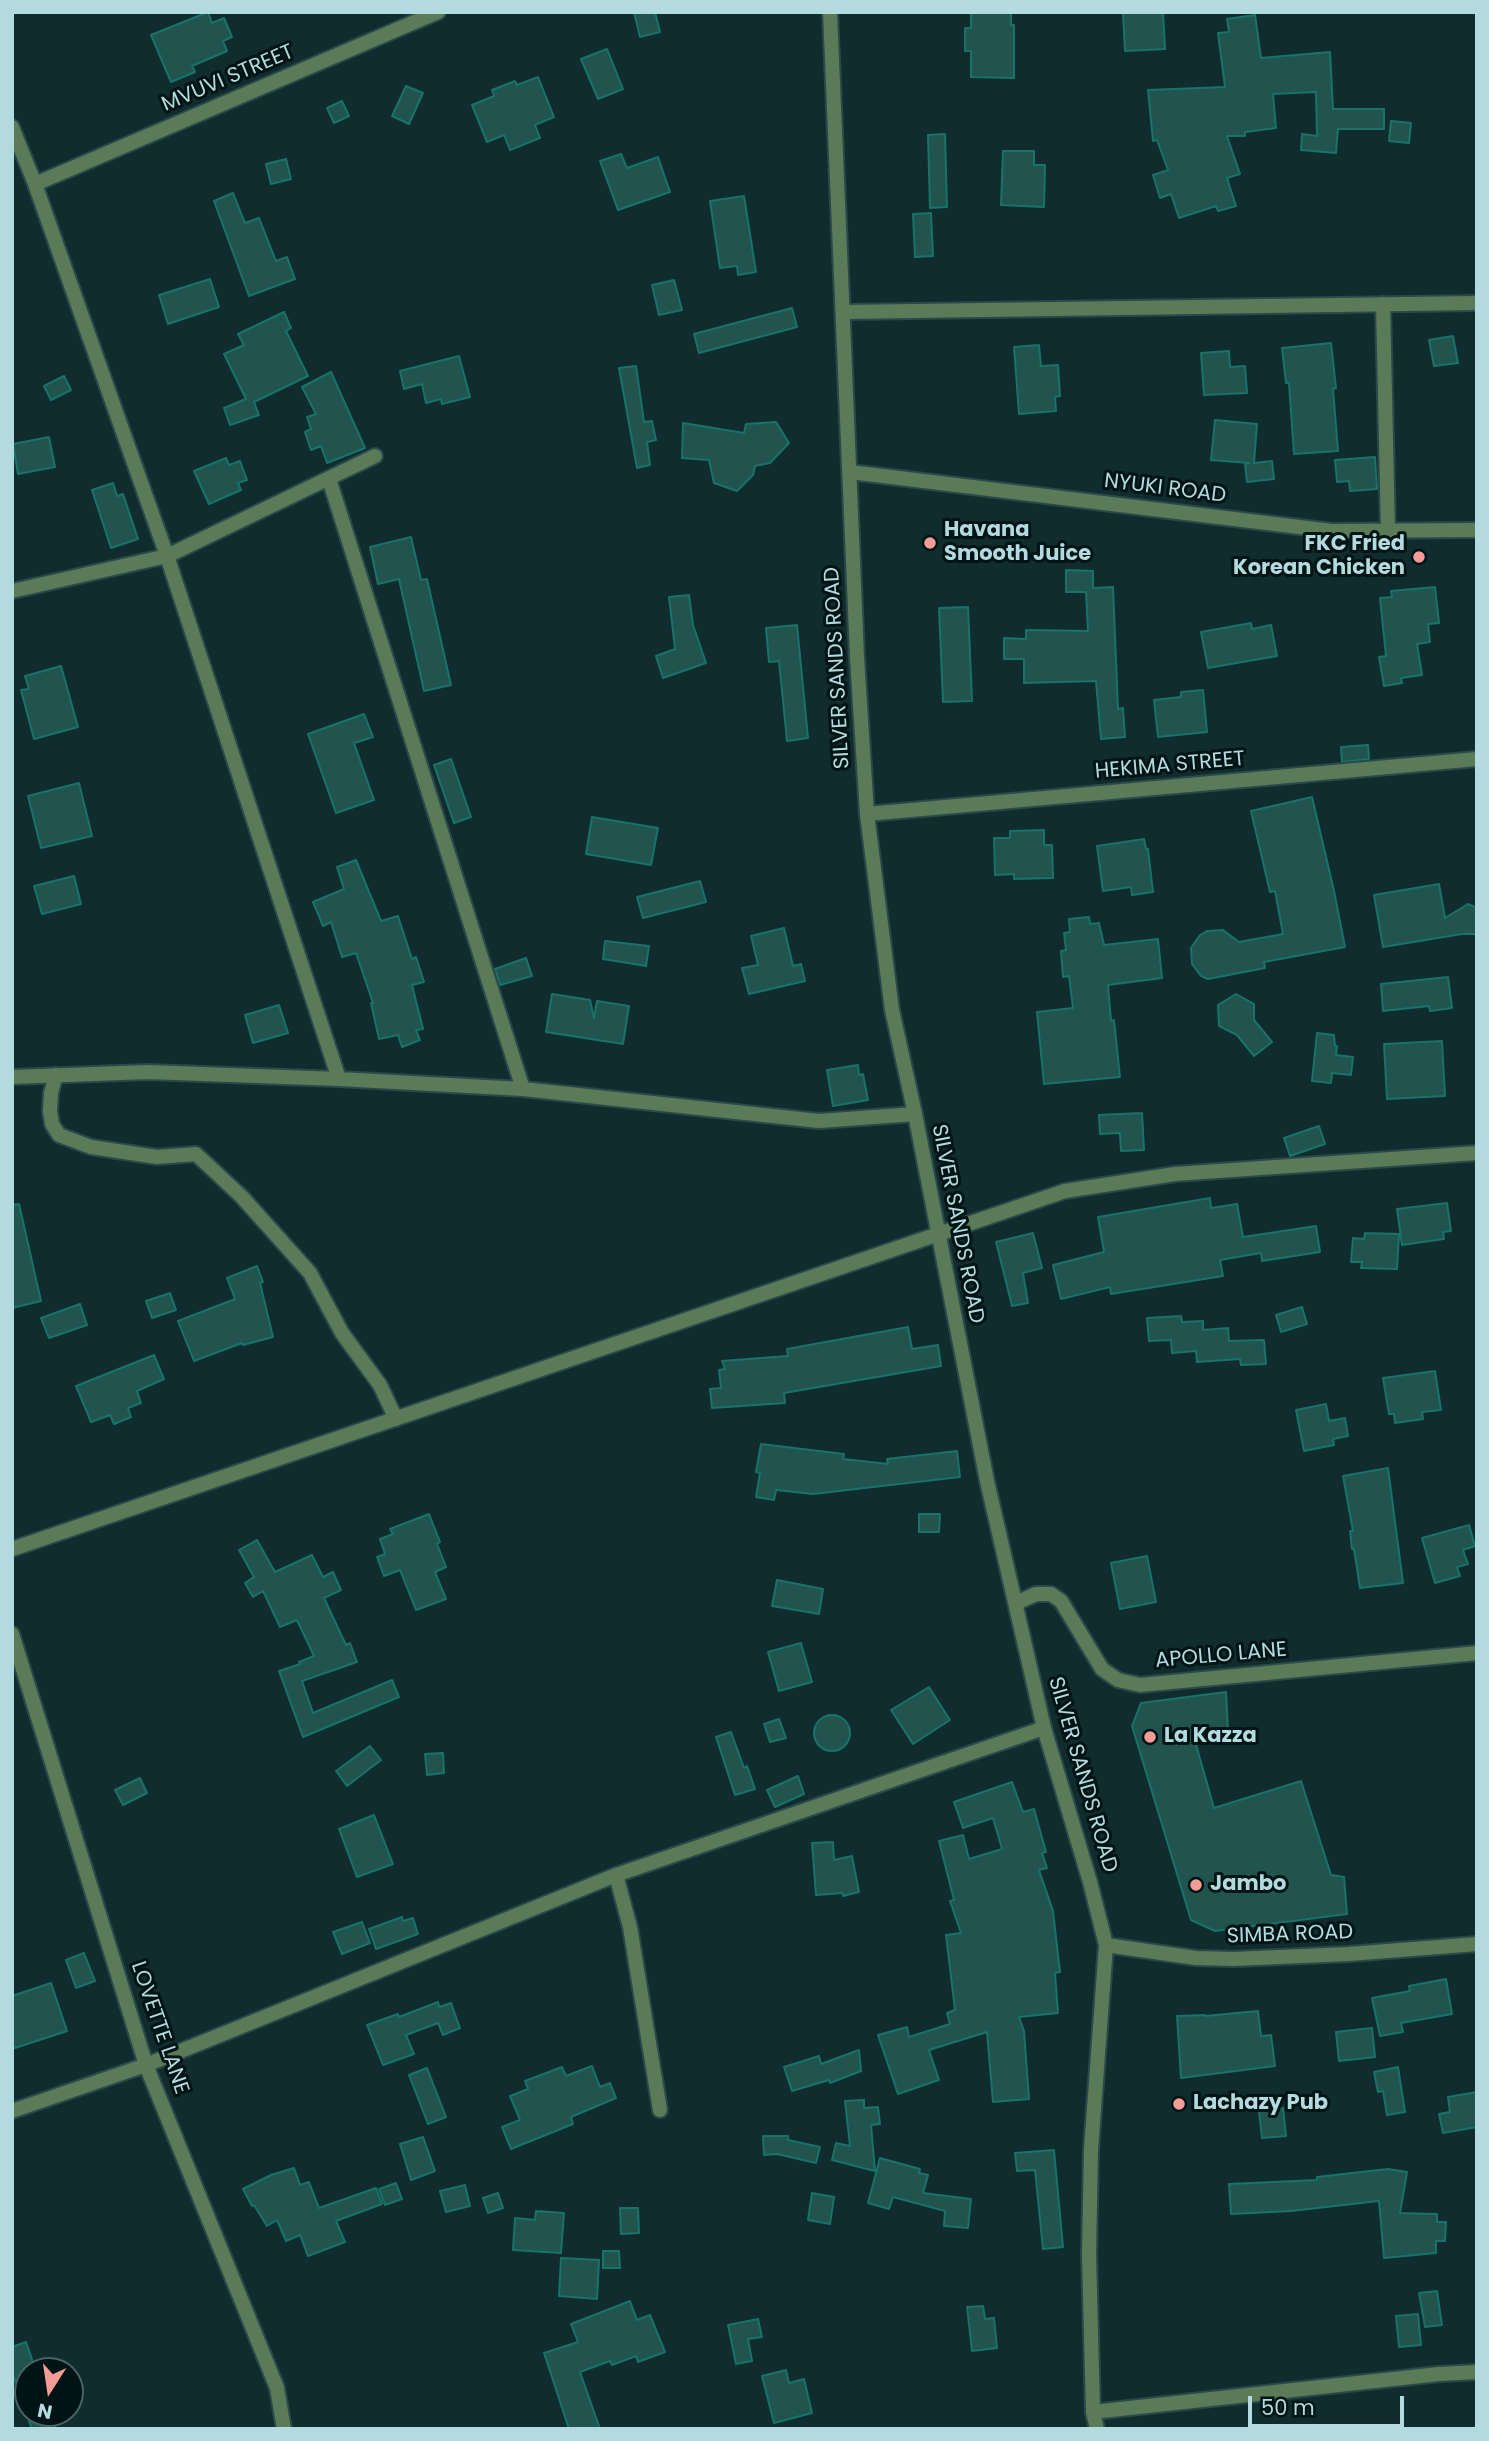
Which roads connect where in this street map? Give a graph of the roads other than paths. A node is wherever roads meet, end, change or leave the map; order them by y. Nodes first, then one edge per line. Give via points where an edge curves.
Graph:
1 (438, 12) edge
2 (830, 12) edge
3 (12, 127) edge
4 (35, 184) junction
5 (1477, 303) edge
6 (1383, 304) junction
7 (843, 312) junction
8 (375, 456) dead end
9 (849, 472) junction
10 (329, 479) junction
11 (1477, 530) edge
12 (1388, 531) junction
13 (167, 556) junction
14 (12, 591) edge
15 (1477, 759) edge
16 (867, 814) junction
17 (56, 1075) junction
18 (12, 1077) edge
19 (339, 1079) junction
20 (523, 1089) junction
21 (915, 1114) junction
22 (1477, 1153) edge
23 (937, 1235) junction
24 (396, 1419) junction
25 (12, 1549) edge
26 (1016, 1603) junction
27 (12, 1634) edge
28 (1477, 1653) edge
29 (1044, 1728) junction
30 (615, 1875) junction
31 (1477, 1944) edge
32 (1106, 1945) junction
33 (146, 2065) junction
34 (660, 2110) dead end
35 (12, 2111) edge
36 (1477, 2372) edge
37 (1093, 2412) junction
38 (284, 2429) edge
39 (1097, 2429) edge

1 - 4 street, MVUVI STREET
2 - 7 street, SILVER SANDS ROAD
3 - 4 street
4 - 13 street
5 - 6 street
6 - 7 street
6 - 12 street
7 - 9 street, SILVER SANDS ROAD
8 - 10 street
9 - 12 street, NYUKI ROAD via 1332,531
9 - 16 street, SILVER SANDS ROAD
10 - 13 street
10 - 20 street
11 - 12 street, NYUKI ROAD
13 - 14 street
13 - 19 street
15 - 16 street, HEKIMA STREET
16 - 21 street, SILVER SANDS ROAD via 892,1010
17 - 18 street
17 - 19 street via 148,1072
17 - 24 street via 50,1111 59,1135 91,1147 157,1157 196,1154 242,1197 310,1273
19 - 20 street
20 - 21 street via 820,1121
21 - 23 street, SILVER SANDS ROAD
22 - 23 street via 1175,1174 1065,1191
23 - 24 street
23 - 26 street, SILVER SANDS ROAD
24 - 25 street
26 - 28 street, APOLLO LANE via 1036,1594 1051,1594 1061,1601 1102,1669 1118,1680 1140,1685
26 - 29 street, SILVER SANDS ROAD
27 - 33 street, LOVETTE LANE
29 - 30 street
29 - 32 street, SILVER SANDS ROAD
30 - 33 street
30 - 34 street via 630,1927
31 - 32 street, SIMBA ROAD via 1233,1959
32 - 37 street, SILVER SANDS ROAD via 1091,2150
33 - 35 street
33 - 38 street, LOVETTE LANE via 277,2388
36 - 37 street
37 - 39 street, SILVER SANDS ROAD

